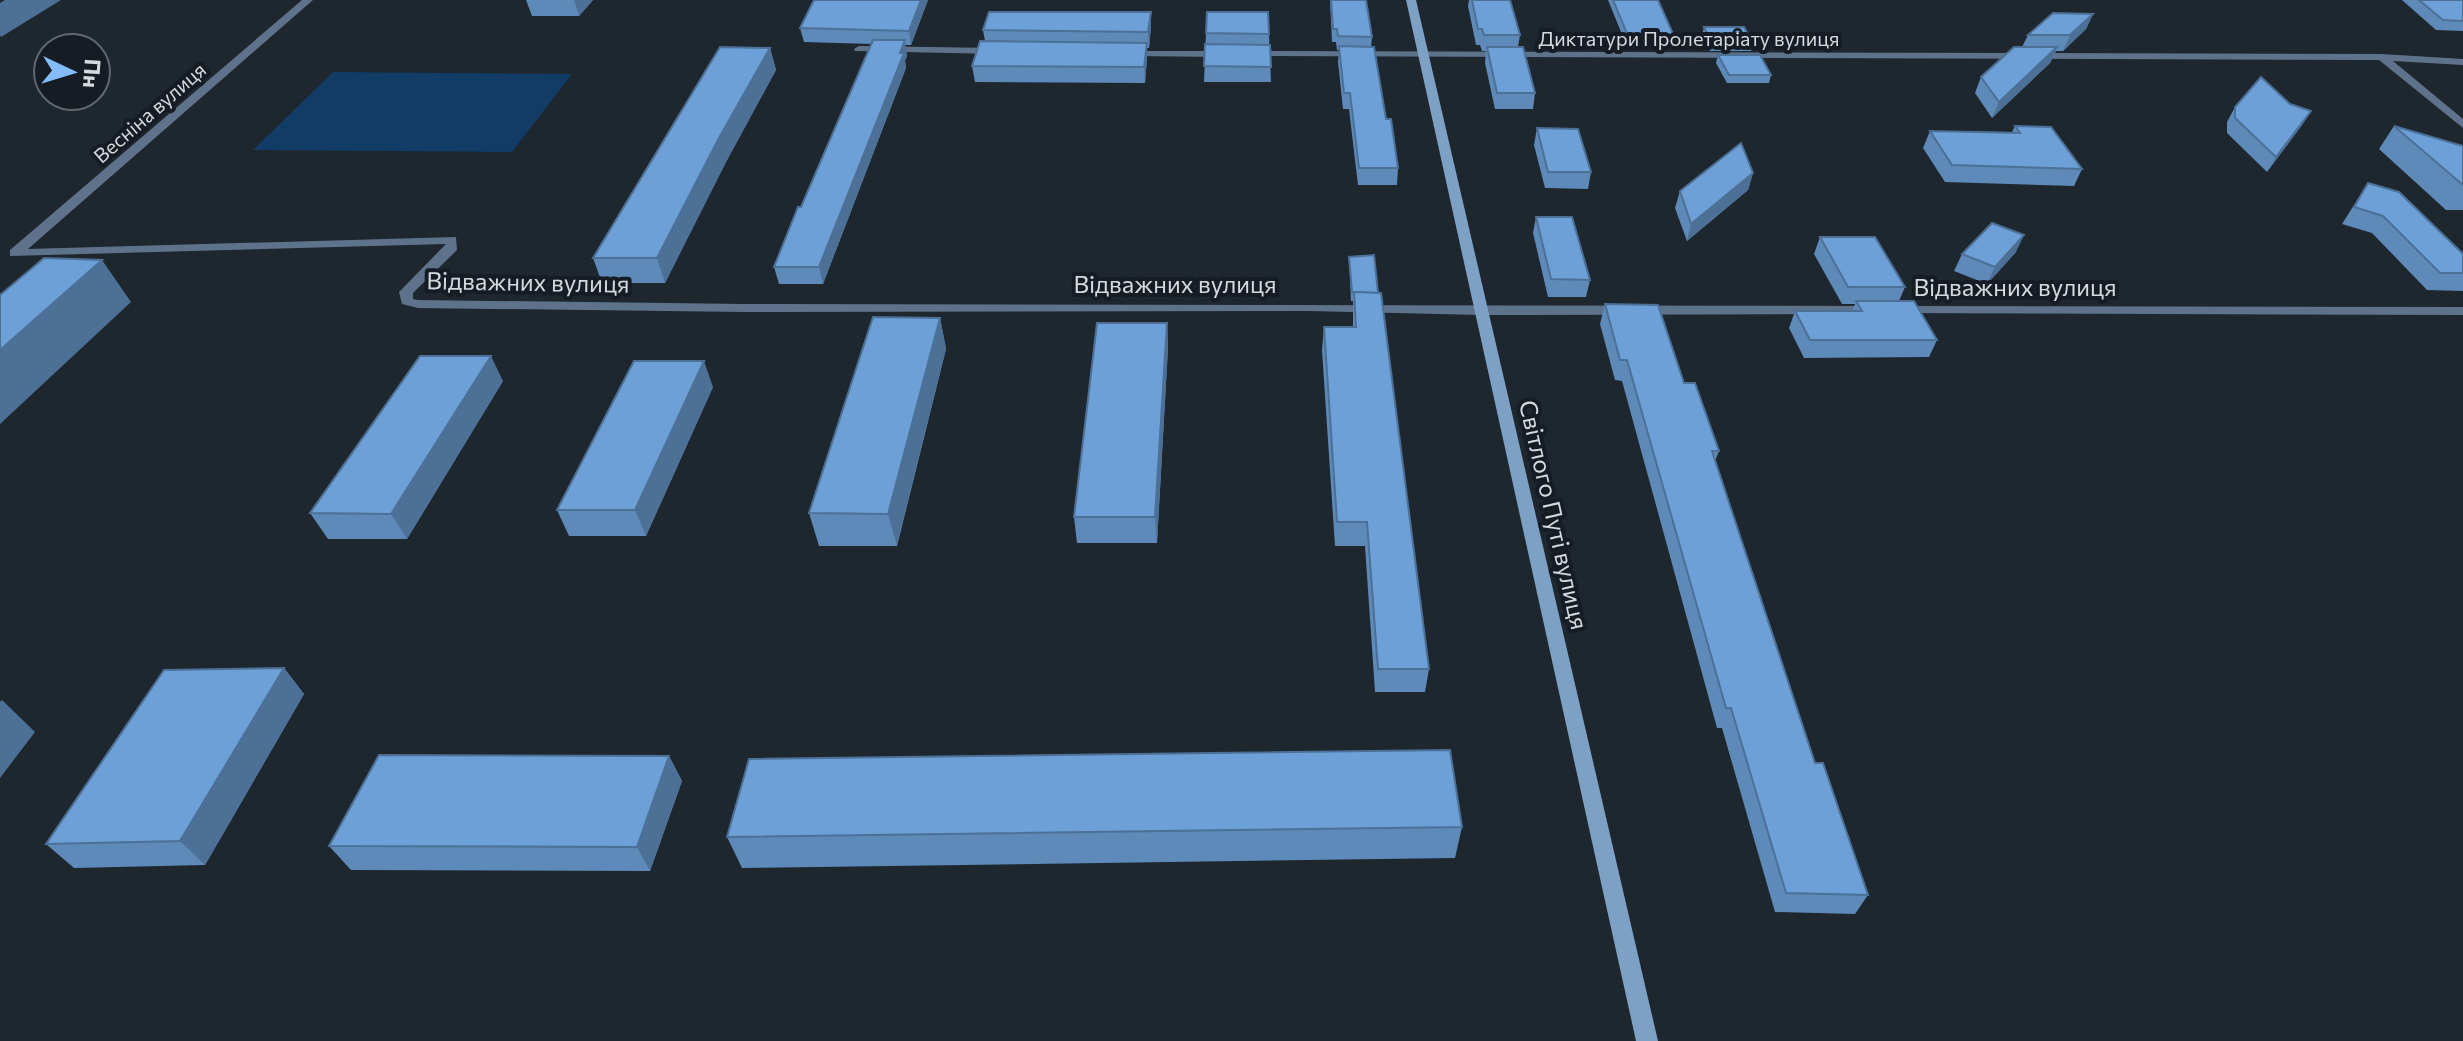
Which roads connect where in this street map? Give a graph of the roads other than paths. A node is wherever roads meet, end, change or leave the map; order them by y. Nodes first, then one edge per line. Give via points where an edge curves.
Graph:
1 (308, 0) edge
2 (1411, 0) edge
3 (859, 49) edge
4 (1016, 51) edge
5 (1110, 52) edge
6 (1424, 57) junction
7 (2382, 57) junction
8 (2463, 62) edge
9 (2463, 125) edge
10 (15, 253) joint
11 (1482, 311) junction
12 (2463, 311) edge
13 (1647, 1041) edge

1 - 10 street, Весніна вулиця
2 - 6 main road, Світлого Путі вулиця
3 - 4 street
5 - 6 street, Диктатури Пролетаріату вулиця
6 - 7 street, Диктатури Пролетаріату вулиця
6 - 11 main road, Світлого Путі вулиця
7 - 8 street, Диктатури Пролетаріату вулиця
7 - 9 street
10 - 11 street, Відважних вулиця via 452,240 452,247 406,292 407,301 418,304
11 - 12 street, Відважних вулиця
11 - 13 main road, Світлого Путі вулиця

